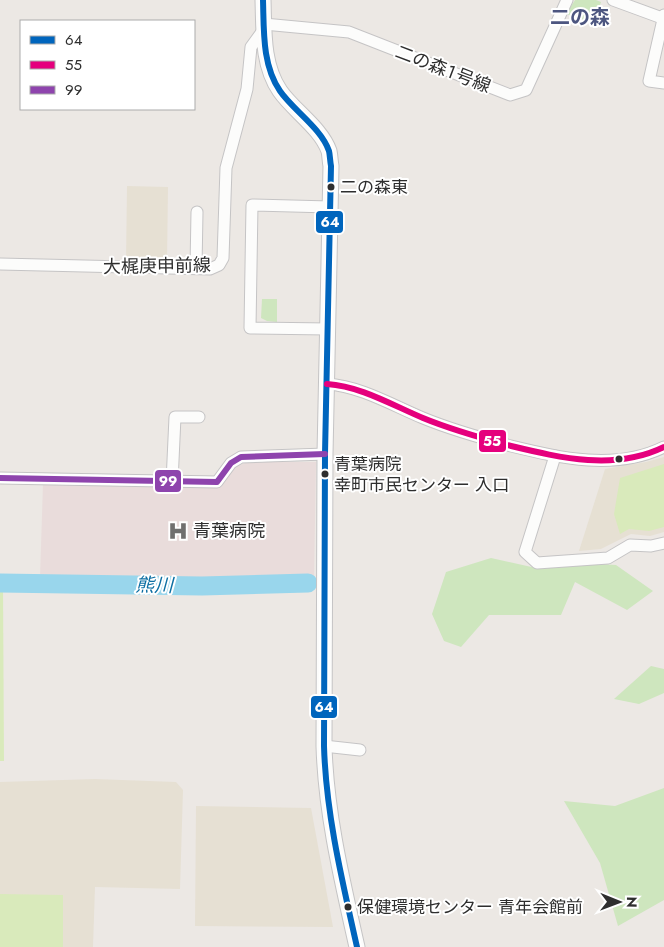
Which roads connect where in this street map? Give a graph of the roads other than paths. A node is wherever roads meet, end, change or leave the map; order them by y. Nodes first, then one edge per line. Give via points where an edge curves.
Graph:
1 (263, 0) edge
2 (567, 0) edge
3 (613, 0) edge
4 (663, 17) edge
5 (264, 26) junction
6 (664, 83) edge
7 (330, 207) junction
8 (196, 212) dead end
9 (0, 264) edge
10 (196, 268) junction
11 (328, 330) junction
12 (327, 384) junction
13 (199, 417) dead end
14 (664, 447) edge
15 (325, 454) junction
16 (555, 456) junction
17 (0, 478) edge
18 (172, 482) junction
19 (664, 543) edge
20 (324, 746) junction
21 (360, 750) dead end
22 (357, 947) edge

1 - 5 street
2 - 5 street, 二の森１号線 via 526,90 510,95 349,32
3 - 4 street
4 - 6 street via 649,81
5 - 7 street via 270,71 280,90 322,138 329,151
5 - 10 street, 大梶庚申前線 via 251,47 247,89 226,168 223,258 215,267
7 - 11 street
7 - 11 street via 252,205 250,328
8 - 10 street
9 - 10 street, 大梶庚申前線
11 - 12 street
12 - 15 street
12 - 16 street via 351,387 451,430
13 - 18 street via 175,416
14 - 16 street via 651,453 618,459 580,460
15 - 18 street via 241,457 231,463 217,482
15 - 20 street
16 - 19 street via 525,552 537,563 608,558 630,545
17 - 18 street
20 - 21 street
20 - 22 street via 334,839

